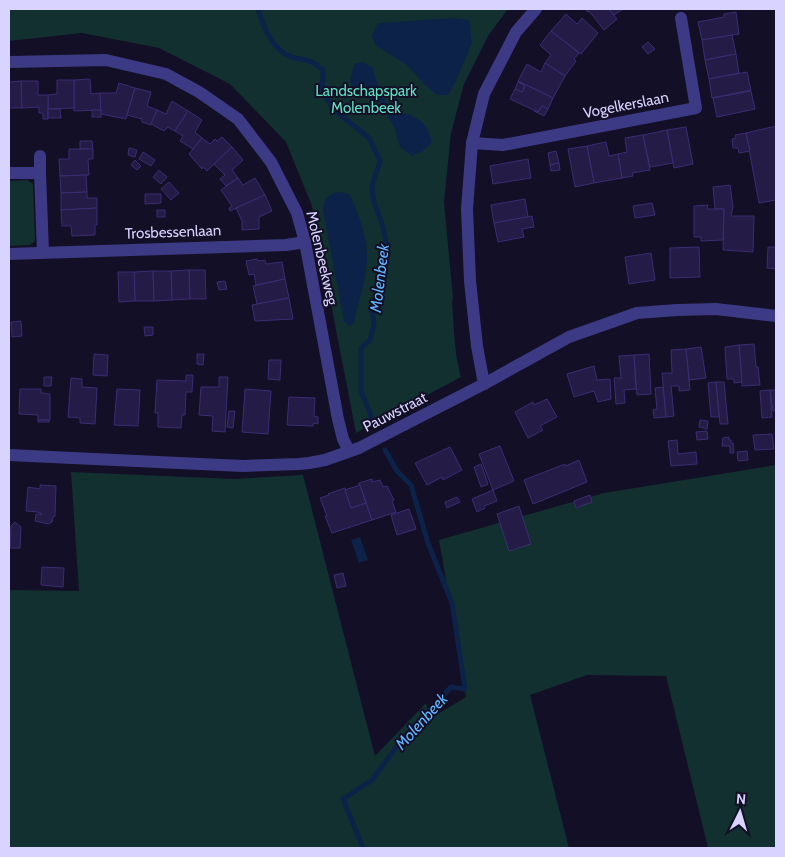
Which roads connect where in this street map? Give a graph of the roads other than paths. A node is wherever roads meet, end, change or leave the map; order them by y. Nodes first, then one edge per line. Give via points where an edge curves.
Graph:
1 (536, 9) edge
2 (681, 18) dead end
3 (9, 62) edge
4 (472, 144) junction
5 (40, 156) dead end
6 (40, 173) junction
7 (9, 174) edge
8 (305, 242) junction
9 (43, 252) junction
10 (9, 254) edge
11 (776, 316) edge
12 (484, 384) junction
13 (349, 451) junction
14 (9, 455) edge

1 - 4 street via 516,32 484,94
2 - 4 street, Vogelkerslaan via 696,108 503,145
3 - 8 street, Molenbeekweg via 106,60 166,74 199,92 238,119 271,162 297,213
4 - 12 street via 467,209 470,272
5 - 6 street
6 - 7 street
6 - 9 street
8 - 9 street, Trosbessenlaan
8 - 13 street, Molenbeekweg via 338,419
9 - 10 street, Trosbessenlaan
11 - 12 street, Pauwstraat via 716,309 637,313 569,337
12 - 13 street, Pauwstraat
13 - 14 street, Pauwstraat via 326,460 299,464 243,466

